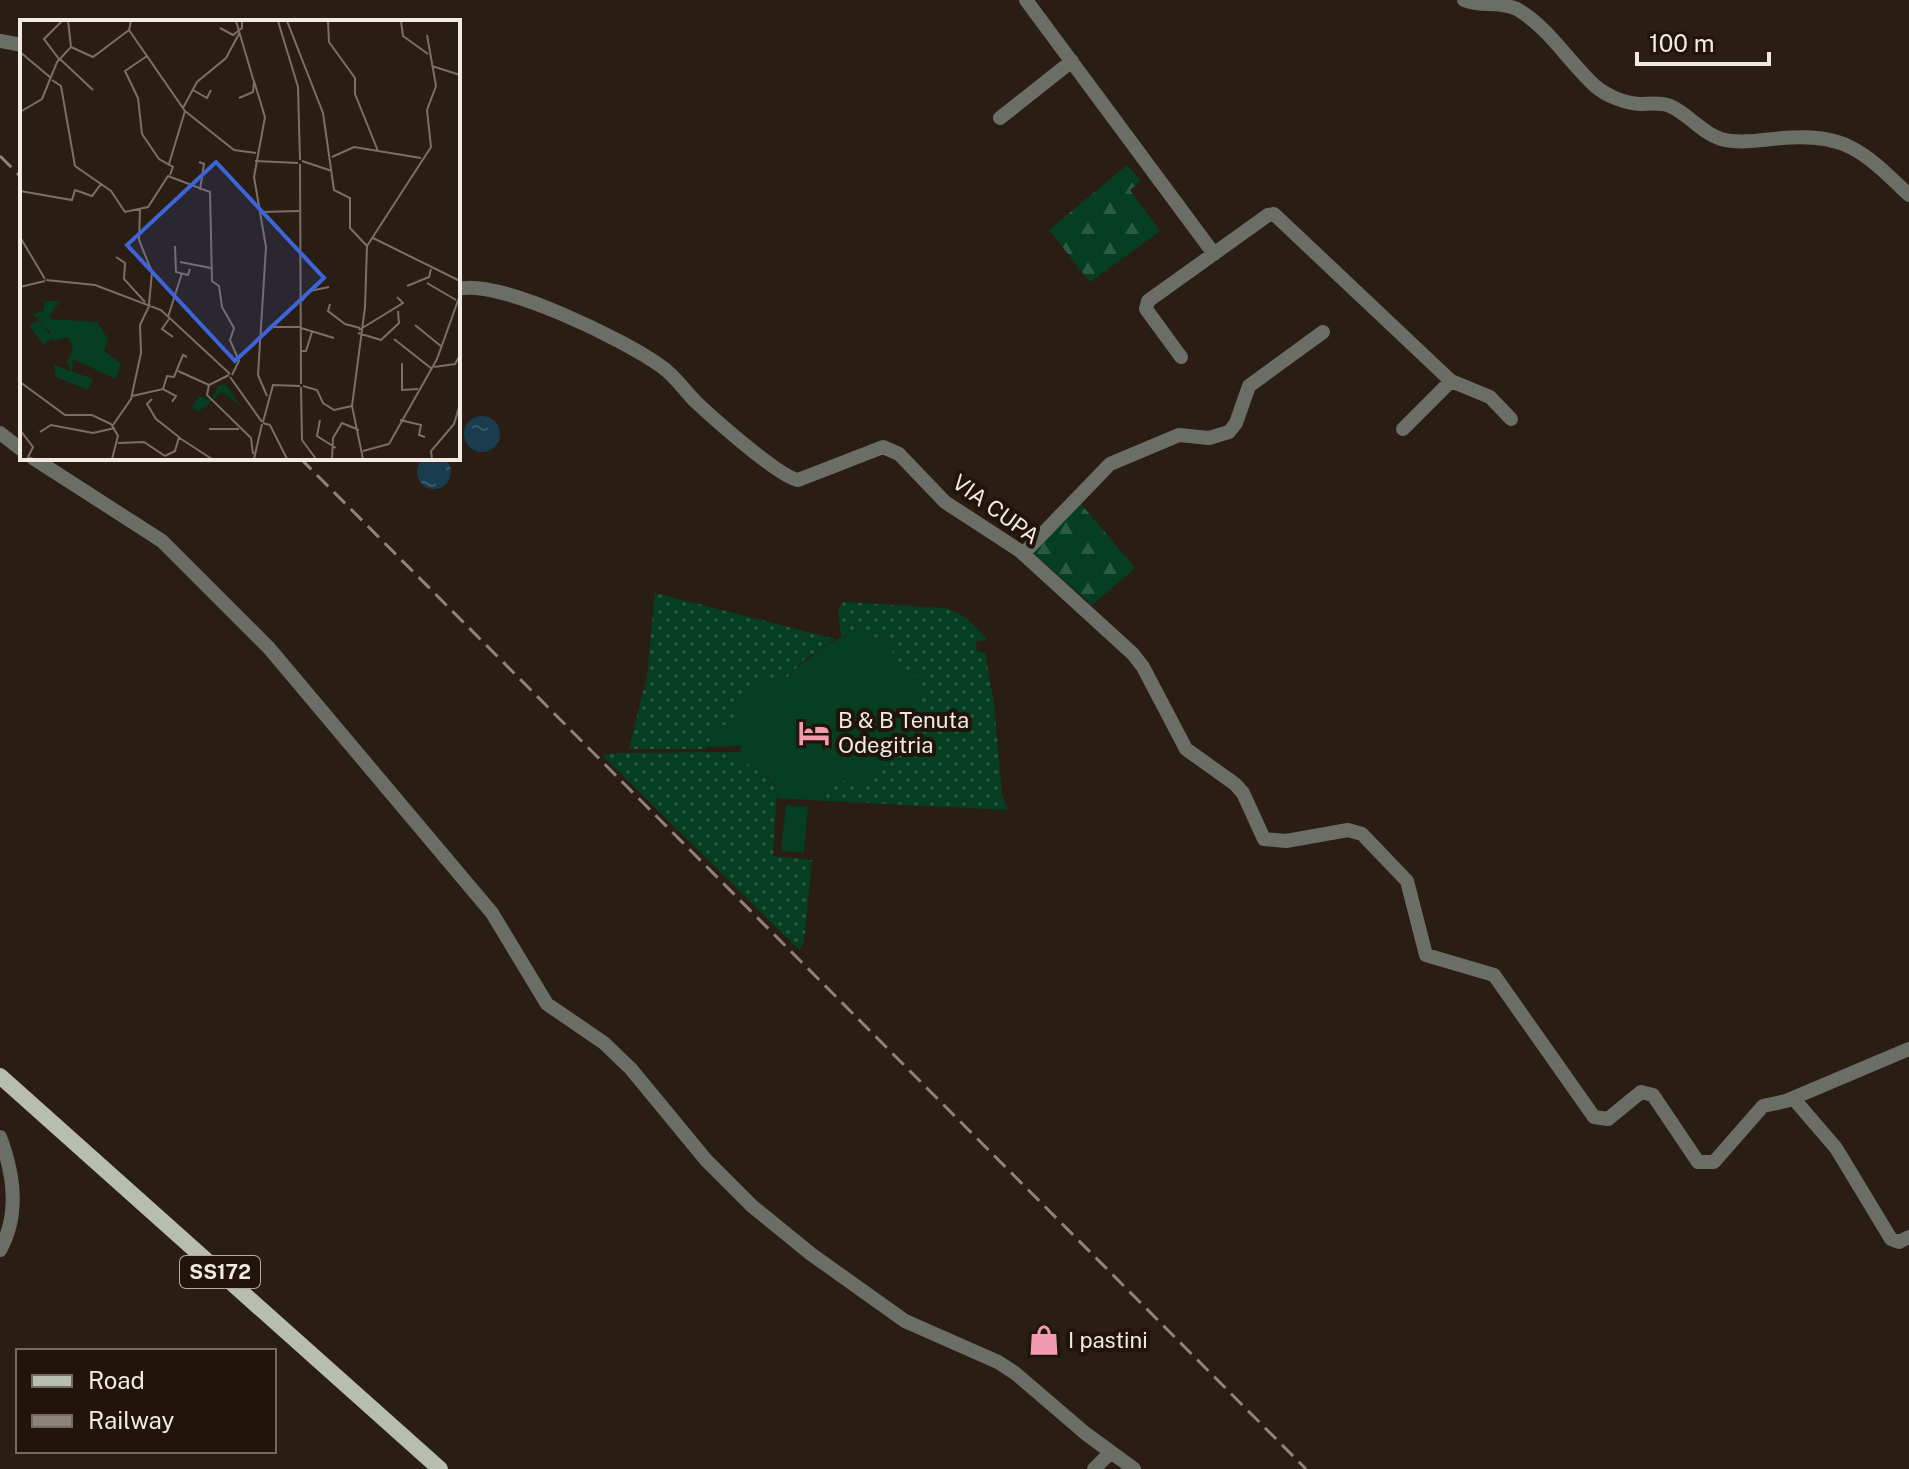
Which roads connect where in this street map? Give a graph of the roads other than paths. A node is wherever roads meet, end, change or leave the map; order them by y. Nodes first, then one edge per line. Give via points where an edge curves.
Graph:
1 (1026, 0) edge
2 (1464, 0) edge
3 (0, 41) edge
4 (20, 45) edge
5 (1072, 61) junction
6 (1000, 118) dead end
7 (1909, 195) edge
8 (1214, 254) junction
9 (460, 288) edge
10 (1323, 332) dead end
11 (1181, 357) dead end
12 (1451, 381) junction
13 (1511, 419) dead end
14 (1403, 429) dead end
15 (0, 433) edge
16 (20, 448) edge
17 (36, 460) edge
18 (1023, 554) junction
19 (1909, 1049) edge
20 (0, 1076) edge
21 (1793, 1098) junction
22 (0, 1137) edge
23 (1909, 1237) edge
24 (0, 1250) edge
25 (1111, 1452) junction
26 (440, 1469) edge
27 (1094, 1469) edge
28 (1134, 1469) edge

1 - 5 street
2 - 7 street via 1501,2 1516,9 1541,27 1598,88 1625,102 1667,104 1726,140 1804,136 1847,144
3 - 4 street
5 - 6 street
5 - 8 street
8 - 11 street via 1146,305
8 - 12 street via 1268,215 1276,215
9 - 18 street, VIA CUPA via 503,292 587,325 663,367 700,405 793,480 889,448 945,502
10 - 18 street via 1249,386 1229,432 1209,438 1179,435 1110,464
12 - 13 street via 1490,397
12 - 14 street
15 - 16 street
17 - 25 street via 162,541 269,648 492,913 547,1004 604,1043 631,1069 706,1160 752,1206 905,1321 1015,1373
18 - 21 street, VIA CUPA via 1133,654 1186,749 1243,793 1264,839 1286,841 1348,830 1362,834 1407,881 1426,955 1494,975 1594,1117 1608,1119 1641,1092 1653,1095 1698,1162 1714,1162 1763,1106
19 - 21 street
20 - 26 main road, SS172
21 - 23 street via 1836,1148 1891,1239
22 - 24 street via 15,1198
25 - 27 street
25 - 28 street

